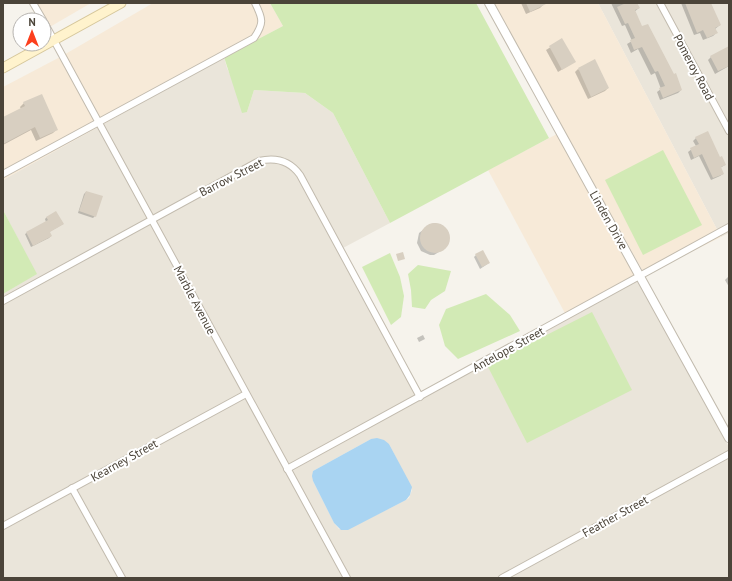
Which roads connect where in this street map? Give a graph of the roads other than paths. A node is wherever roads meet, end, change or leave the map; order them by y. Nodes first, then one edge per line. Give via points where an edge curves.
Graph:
1 (33, 3) edge
2 (121, 3) edge
3 (255, 3) edge
4 (489, 3) edge
5 (660, 3) edge
6 (38, 12) edge
7 (52, 37) edge
8 (54, 40) junction
9 (3, 68) edge
10 (98, 123) junction
11 (729, 131) edge
12 (3, 174) edge
13 (151, 219) junction
14 (729, 227) edge
15 (640, 276) junction
16 (3, 301) edge
17 (246, 394) junction
18 (420, 397) junction
19 (729, 438) edge
20 (729, 454) edge
21 (287, 469) junction
22 (72, 488) junction
23 (3, 526) edge
24 (122, 578) edge
25 (346, 578) edge
26 (502, 578) edge

1 - 6 street, Marble Avenue
2 - 8 main road
3 - 10 street via 261,14 261,26 254,38
4 - 15 street, Linden Drive
5 - 11 street, Pomeroy Road
7 - 8 street, Marble Avenue
8 - 9 main road
8 - 10 street, Marble Avenue
10 - 12 street
10 - 13 street, Marble Avenue
13 - 16 street, Barrow Street
13 - 17 street, Marble Avenue
13 - 18 street, Barrow Street via 260,161 276,159 293,166 300,174
14 - 15 street, Antelope Street
15 - 18 street, Antelope Street
15 - 19 street, Linden Drive
17 - 21 street, Marble Avenue
17 - 22 street, Kearney Street
18 - 21 street, Antelope Street
20 - 26 street, Feather Street
21 - 25 street, Marble Avenue
22 - 23 street, Kearney Street
22 - 24 street

